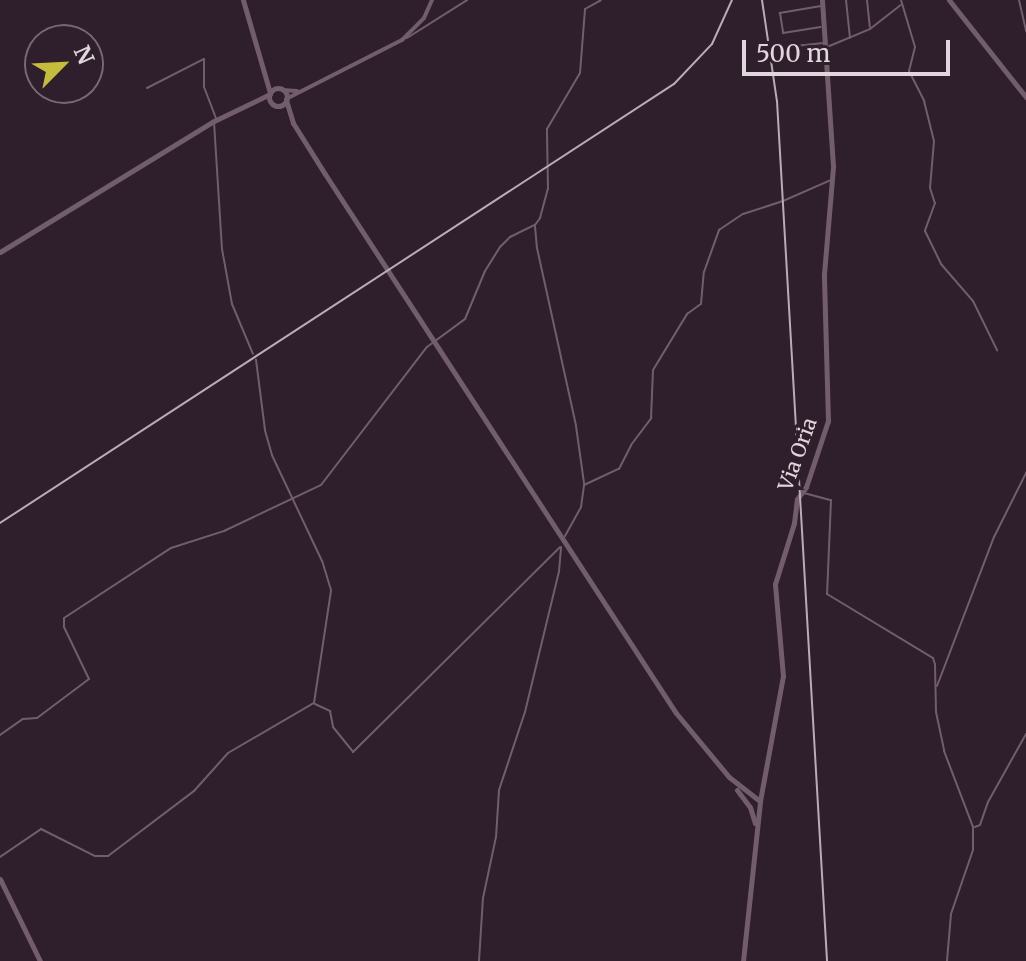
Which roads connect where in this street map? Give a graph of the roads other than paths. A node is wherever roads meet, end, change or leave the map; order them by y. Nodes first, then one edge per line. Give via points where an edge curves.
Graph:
1 (243, 0) edge
2 (432, 0) edge
3 (467, 0) edge
4 (586, 0) edge
5 (601, 0) edge
6 (846, 0) edge
7 (854, 0) edge
8 (867, 0) edge
9 (949, 0) edge
10 (1019, 0) edge
11 (901, 2) edge
12 (822, 3) edge
13 (586, 7) junction
14 (824, 26) junction
15 (870, 29) junction
16 (1026, 31) edge
17 (850, 39) junction
18 (402, 40) junction
19 (825, 45) junction
20 (776, 48) dead end
21 (265, 68) junction
22 (147, 88) dead end
23 (282, 89) junction
24 (303, 90) junction
25 (270, 93) junction
26 (1026, 97) edge
27 (286, 100) junction
28 (274, 105) junction
29 (247, 106) junction
30 (215, 120) junction
31 (293, 123) junction
32 (832, 179) junction
33 (535, 225) junction
34 (0, 252) edge
35 (436, 343) junction
36 (997, 350) dead end
37 (253, 354) dead end
38 (256, 360) dead end
39 (1026, 473) edge
40 (584, 485) junction
41 (803, 492) junction
42 (294, 500) junction
43 (563, 542) junction
44 (936, 687) junction
45 (314, 703) junction
46 (1026, 734) edge
47 (0, 735) edge
48 (712, 758) junction
49 (764, 776) junction
50 (740, 789) junction
51 (745, 800) junction
52 (759, 803) junction
53 (973, 827) junction
54 (756, 829) junction
55 (0, 857) edge
56 (0, 879) edge
57 (40, 961) edge
58 (479, 961) edge
59 (743, 961) edge
60 (947, 961) edge

1 - 21 main road
2 - 18 street via 424,18
3 - 18 street
4 - 13 street
5 - 13 street
6 - 7 street
6 - 17 street
8 - 15 street
9 - 26 main road
10 - 16 street
11 - 15 street
11 - 36 street via 915,47 909,71 924,101 934,141 930,188 935,203 925,231 941,264 973,301
12 - 14 main road, Via Oria
12 - 14 street via 780,13 783,33
13 - 33 street via 581,70 547,129 548,189
14 - 19 main road, Via Oria
15 - 17 street
17 - 19 street
18 - 24 street
19 - 20 street
19 - 32 main road, Via Oria
21 - 23 main road
21 - 25 main road
22 - 30 street via 204,59 204,87
23 - 24 street
23 - 25 main road
23 - 27 main road
24 - 27 street
25 - 28 main road
25 - 29 main road
27 - 28 main road
27 - 31 main road
28 - 29 main road
28 - 31 main road
29 - 30 main road
30 - 34 main road
30 - 37 street via 222,249 232,304
31 - 35 main road
32 - 40 street via 743,214 719,230 704,272 701,304 687,314 653,370 651,418 619,469
32 - 41 main road, Via Oria via 824,274 828,421
33 - 35 street via 505,241 486,268 465,319
33 - 40 street
35 - 42 street via 427,347 351,443 331,476
35 - 43 main road
38 - 42 street via 265,430
39 - 44 street via 994,537
40 - 43 street via 581,507
41 - 44 street via 831,500 827,594 933,658
41 - 49 main road, Via Oria via 796,501 796,518 775,584 783,670
42 - 45 street via 331,590
42 - 47 street via 171,548 64,618 89,679 37,718 23,719
43 - 45 street via 353,752 333,727 330,711
43 - 48 main road via 676,713
43 - 58 street via 525,712 499,790
44 - 53 street via 944,751
45 - 55 street via 228,753 194,791 108,856 95,856 41,829
46 - 53 street via 980,825
48 - 50 main road
48 - 51 main road
49 - 50 main road via 756,790
49 - 52 main road, Via Oria
50 - 52 main road
51 - 52 main road
51 - 54 main road
52 - 54 main road, Via Oria
53 - 60 street via 973,850 951,914
54 - 59 main road, Via Oria
56 - 57 main road

